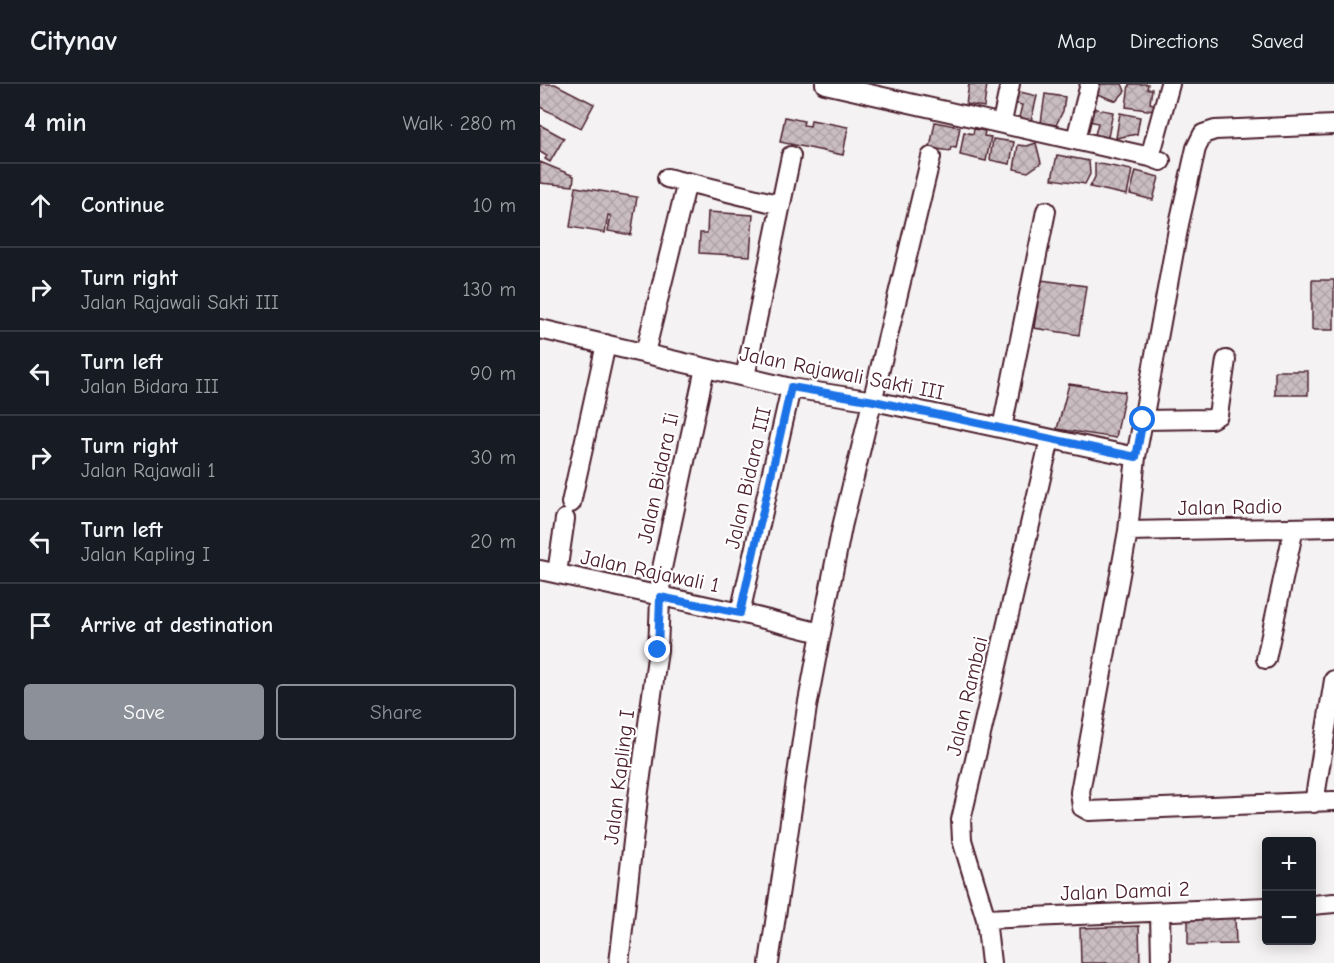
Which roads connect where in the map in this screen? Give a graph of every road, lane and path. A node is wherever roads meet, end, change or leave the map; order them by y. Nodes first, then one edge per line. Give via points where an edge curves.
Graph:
1 (825, 84) edge
2 (1010, 84) edge
3 (1090, 84) edge
4 (1170, 84) edge
5 (1002, 122) junction
6 (1334, 125) edge
7 (1076, 139) junction
8 (791, 156) dead end
9 (931, 157) dead end
10 (667, 178) dead end
11 (687, 183) junction
12 (781, 205) junction
13 (1046, 211) dead end
14 (540, 329) edge
15 (606, 344) junction
16 (645, 354) junction
17 (1226, 360) dead end
18 (705, 368) junction
19 (745, 377) junction
20 (791, 387) junction
21 (874, 401) junction
22 (1143, 420) junction
23 (1002, 428) junction
24 (1050, 439) junction
25 (1136, 457) junction
26 (1334, 527) edge
27 (1294, 528) junction
28 (1128, 531) junction
29 (549, 572) edge
30 (660, 597) junction
31 (740, 613) junction
32 (821, 633) junction
33 (1266, 659) dead end
34 (1334, 680) edge
35 (1334, 801) edge
36 (1314, 803) junction
37 (1334, 903) edge
38 (1316, 904) edge
39 (1262, 907) edge
40 (1160, 913) junction
41 (986, 919) junction
42 (619, 963) edge
43 (769, 963) edge
44 (991, 963) edge
45 (1161, 963) edge

1 - 5 street
2 - 5 street
3 - 7 street
4 - 7 street via 1155,159
5 - 7 street
6 - 22 street via 1215,130 1203,134 1196,148 1179,224
8 - 12 street
9 - 21 street
10 - 11 street
11 - 12 street
11 - 16 street
12 - 19 street
13 - 23 street
14 - 15 street, Jalan Rajawali Sakti III
15 - 16 street, Jalan Rajawali Sakti III
15 - 29 street via 568,511
16 - 18 street, Jalan Rajawali Sakti III
17 - 22 street via 1218,415 1211,419
18 - 19 street, Jalan Rajawali Sakti III
18 - 30 street, Jalan Bidara Ii via 661,573
19 - 20 street, Jalan Rajawali Sakti III
20 - 21 street, Jalan Rajawali Sakti III
20 - 31 street, Jalan Bidara III
21 - 23 street, Jalan Rajawali Sakti III
21 - 32 street via 842,527
22 - 25 street
23 - 24 street, Jalan Rajawali Sakti III
24 - 25 street, Jalan Rajawali Sakti III
24 - 41 street, Jalan Rambai via 962,820 962,840
25 - 28 street
26 - 27 street, Jalan Radio
27 - 28 street, Jalan Radio
27 - 33 street
28 - 36 street via 1080,792 1082,807 1089,811
29 - 30 street, Jalan Rajawali 1
30 - 31 street, Jalan Rajawali 1
30 - 42 street, Jalan Kapling I via 658,650
31 - 32 street, Jalan Rajawali 1
32 - 43 street
34 - 36 street
35 - 36 street
37 - 38 street
39 - 40 street, Jalan Damai 2
40 - 41 street, Jalan Damai 2
40 - 45 street
41 - 44 street, Jalan Rambai

